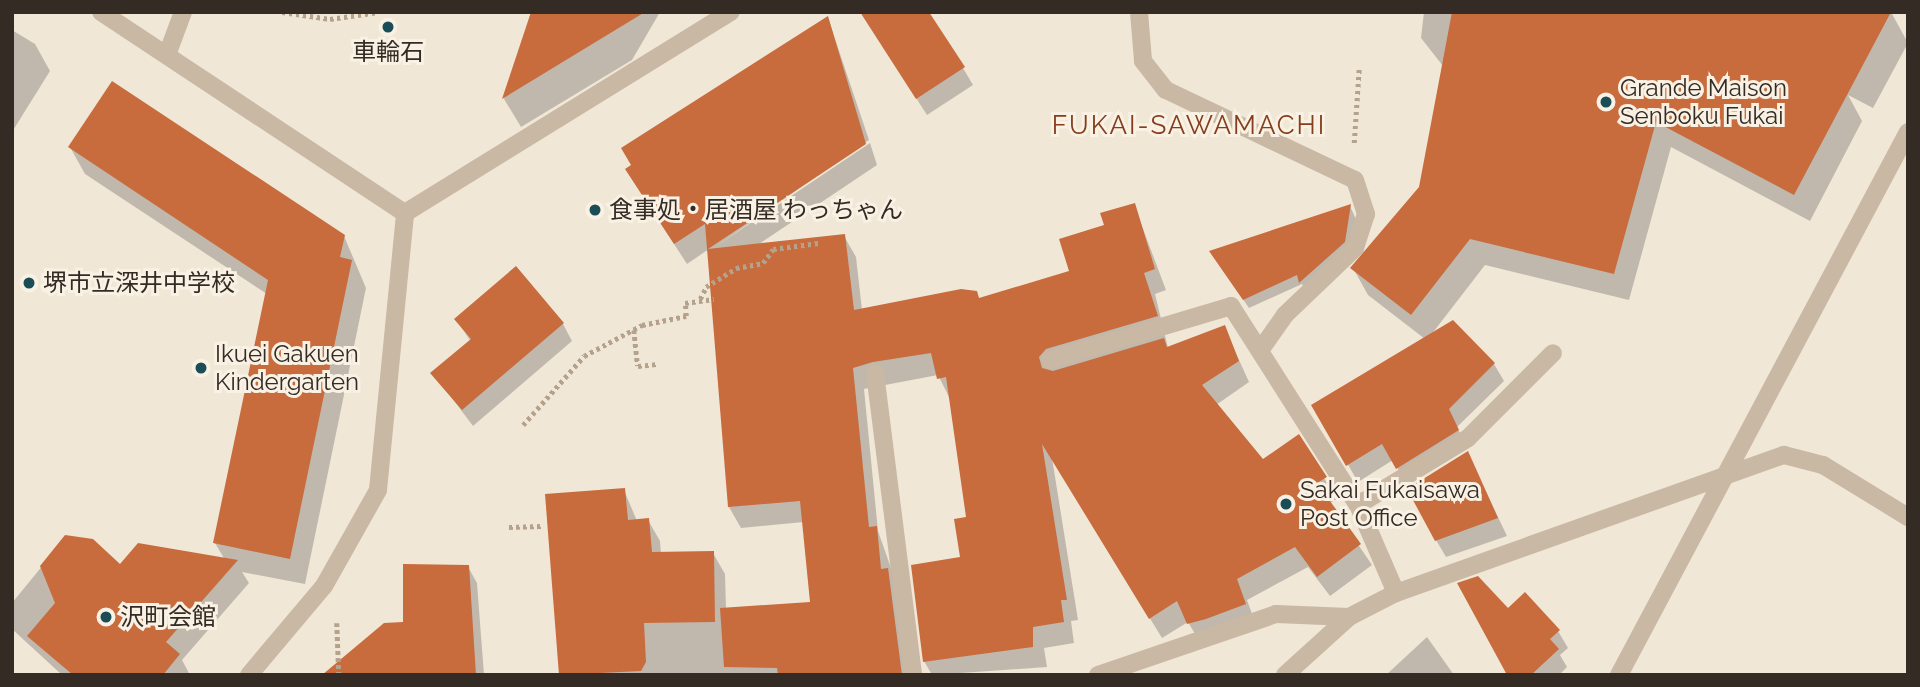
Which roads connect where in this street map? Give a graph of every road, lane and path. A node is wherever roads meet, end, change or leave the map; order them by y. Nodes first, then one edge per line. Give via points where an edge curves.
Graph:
1 (101, 12) edge
2 (183, 12) edge
3 (282, 12) edge
4 (379, 12) edge
5 (731, 12) edge
6 (1139, 12) edge
7 (167, 55) junction
8 (1359, 68) dead end
9 (1908, 132) edge
10 (1352, 175) junction
11 (405, 214) junction
12 (819, 243) dead end
13 (714, 299) dead end
14 (700, 300) junction
15 (634, 330) junction
16 (1261, 349) junction
17 (1553, 353) dead end
18 (1049, 360) dead end
19 (656, 364) dead end
20 (875, 373) dead end
21 (523, 425) dead end
22 (1727, 475) junction
23 (1358, 505) junction
24 (1908, 517) edge
25 (541, 526) dead end
26 (509, 527) dead end
27 (1396, 593) junction
28 (1349, 617) junction
29 (250, 675) edge
30 (913, 675) edge
31 (1098, 675) edge
32 (1285, 675) edge
33 (1619, 675) edge

1 - 7 street
2 - 7 street
3 - 4 path via 330,19
5 - 11 street
6 - 10 street via 1143,61 1166,90
7 - 11 street
8 - 10 path
9 - 22 street via 1812,302
10 - 16 street via 1366,214 1355,248 1284,315
11 - 29 street via 378,490 324,586
12 - 14 path via 773,248 763,263 736,268 706,287
13 - 14 path
14 - 15 path via 685,303 686,316
15 - 19 path via 638,366
15 - 21 path via 584,356
16 - 18 street via 1231,306
16 - 23 street
17 - 23 street via 1468,438
20 - 30 street
22 - 24 street via 1784,455 1823,465
22 - 27 street via 1635,513
22 - 33 street
23 - 27 street
25 - 26 path
27 - 28 street
28 - 31 street via 1276,614
28 - 32 street

